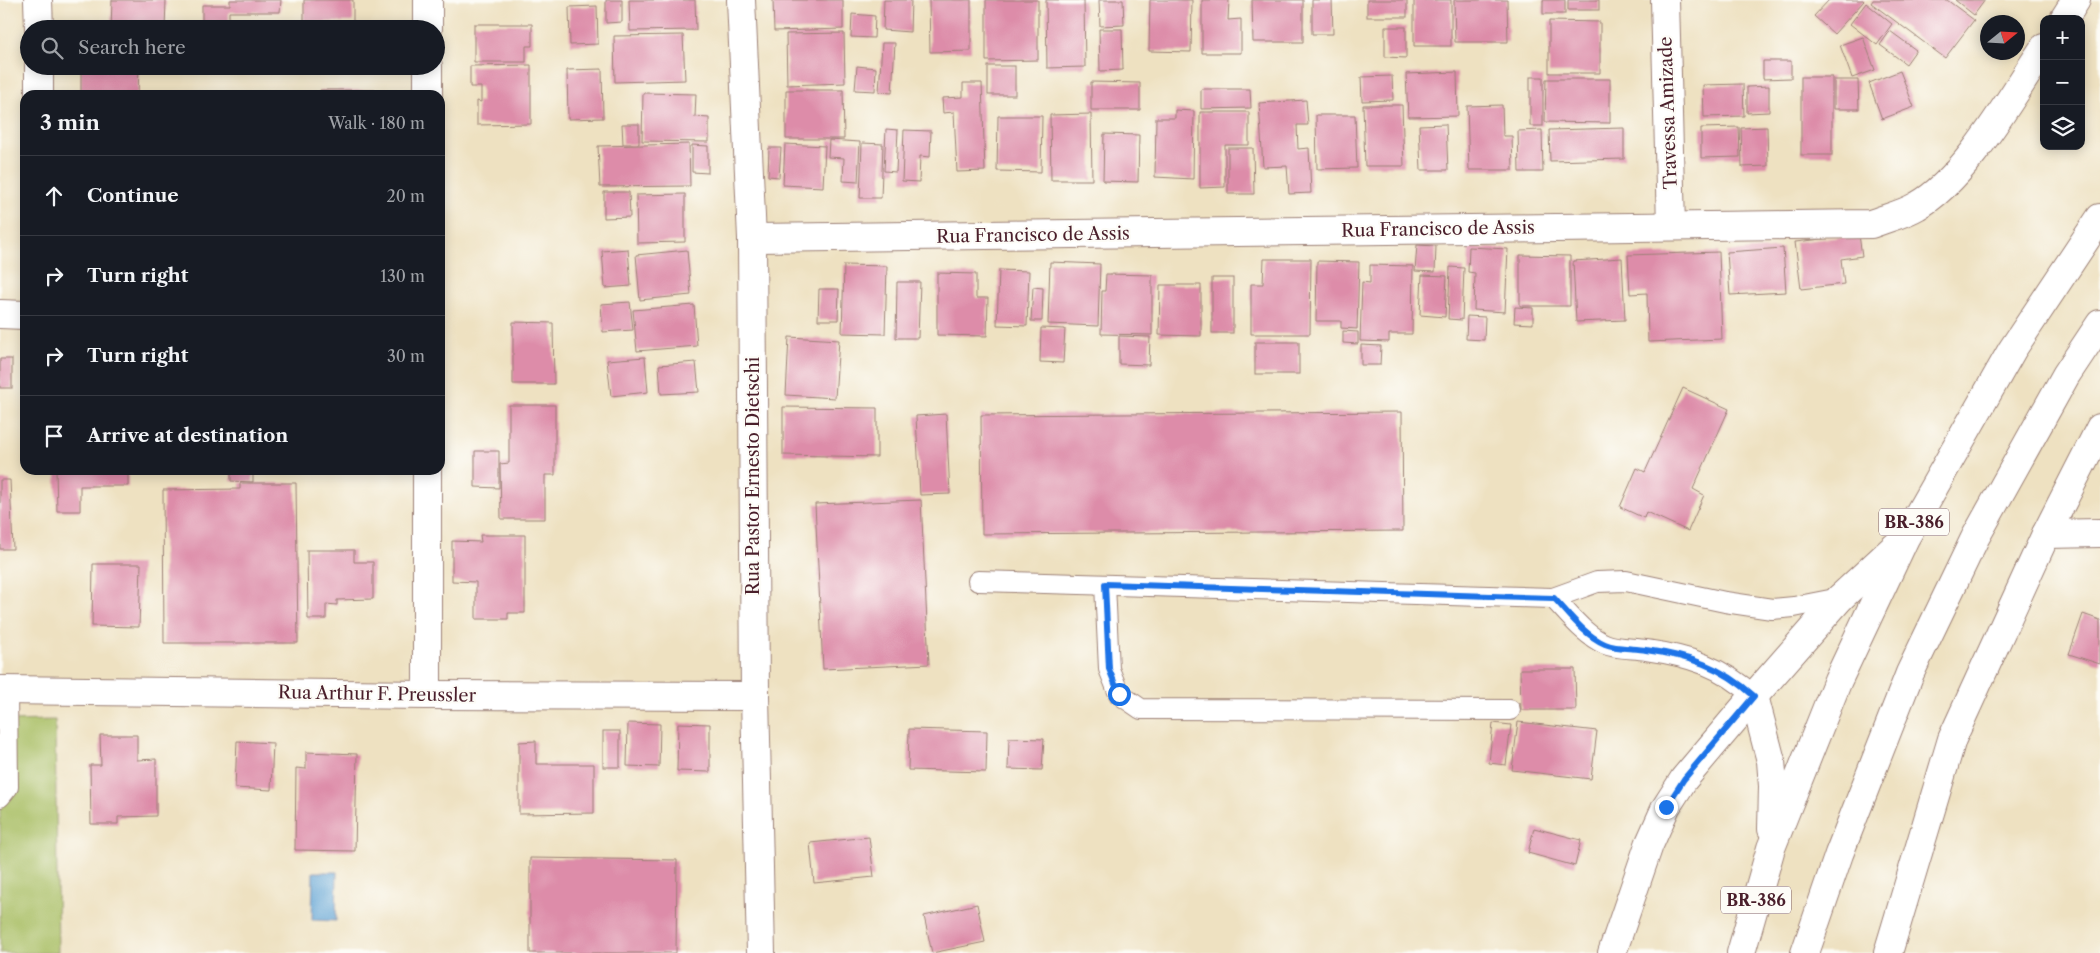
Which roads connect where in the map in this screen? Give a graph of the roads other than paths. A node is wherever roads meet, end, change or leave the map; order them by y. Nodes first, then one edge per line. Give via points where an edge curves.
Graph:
1 (38, 0) edge
2 (428, 0) edge
3 (741, 0) edge
4 (1665, 0) edge
5 (2076, 0) edge
6 (2067, 15) edge
7 (39, 20) edge
8 (428, 20) edge
9 (2040, 54) edge
10 (39, 75) edge
11 (428, 75) edge
12 (40, 90) edge
13 (428, 90) edge
14 (2100, 218) edge
15 (1671, 226) junction
16 (752, 238) junction
17 (0, 314) edge
18 (20, 315) edge
19 (2100, 324) edge
20 (2100, 428) edge
21 (427, 475) edge
22 (2100, 533) edge
23 (2046, 534) junction
24 (1906, 538) junction
25 (978, 581) dead end
26 (1105, 584) junction
27 (1554, 598) junction
28 (1840, 598) junction
29 (3, 690) edge
30 (427, 695) junction
31 (755, 696) junction
32 (1754, 696) junction
33 (1510, 710) dead end
34 (0, 797) edge
35 (1771, 848) junction
36 (761, 953) edge
37 (1612, 953) edge
38 (1740, 953) edge
39 (1804, 953) edge
40 (1888, 953) edge

1 - 7 main road
2 - 8 main road
3 - 16 main road, Rua Pastor Ernesto Dietschi
4 - 15 main road, Travessa Amizade
5 - 6 main road
9 - 15 main road, Rua Francisco de Assis via 1952,180 1918,206 1871,224
10 - 12 main road
11 - 13 main road
14 - 24 main road, BR-386 via 2012,350
15 - 16 main road, Rua Francisco de Assis
16 - 31 main road, Rua Pastor Ernesto Dietschi
17 - 18 main road
19 - 39 main road, BR-386 via 2066,375 1974,538 1910,674
20 - 23 main road
21 - 30 main road
22 - 23 main road
23 - 40 main road via 1952,739
24 - 28 main road
24 - 35 main road, BR-386 via 1838,680
25 - 26 lane
26 - 27 lane
26 - 33 lane via 1109,669 1119,694 1141,709
27 - 28 lane via 1597,582 1626,581 1772,609
27 - 32 lane via 1585,631 1606,644 1673,654 1708,664 1738,681
28 - 32 main road
29 - 30 main road, Rua Arthur F. Preussler
29 - 34 lane via 8,787
30 - 31 main road, Rua Arthur F. Preussler
31 - 36 main road, Rua Pastor Ernesto Dietschi
32 - 35 main road via 1771,761
32 - 37 main road via 1684,779 1666,807 1649,845
35 - 38 main road, BR-386

